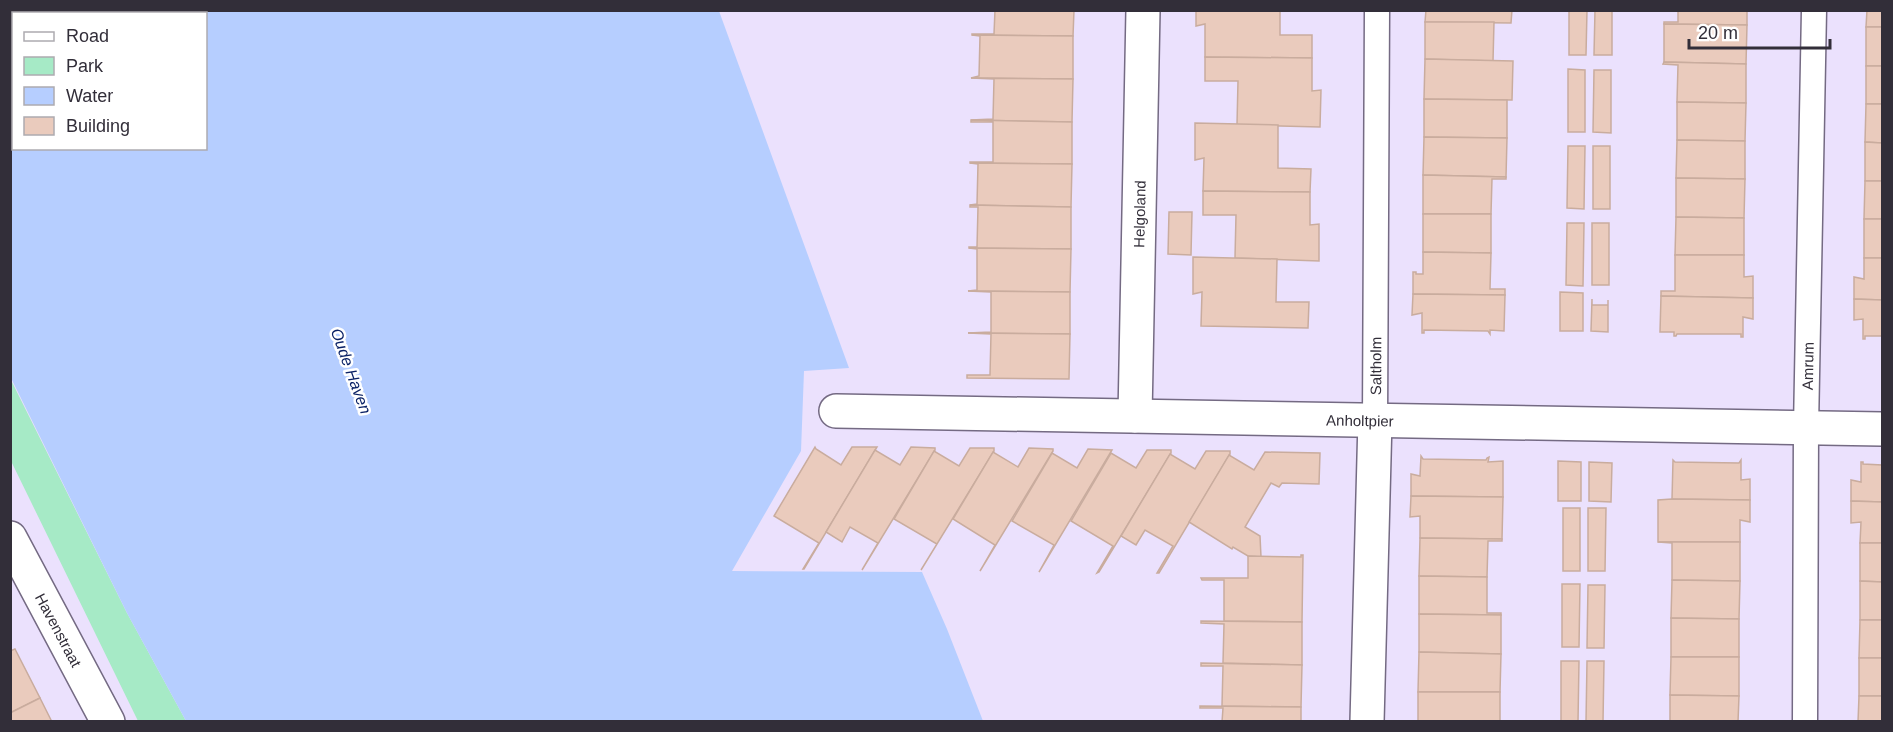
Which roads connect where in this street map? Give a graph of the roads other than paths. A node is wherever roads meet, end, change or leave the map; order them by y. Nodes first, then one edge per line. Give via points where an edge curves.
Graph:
1 (1143, 10) edge
2 (1377, 10) edge
3 (1814, 10) edge
4 (836, 411) dead end
5 (1135, 416) junction
6 (1375, 420) junction
7 (1806, 428) junction
8 (1882, 429) edge
9 (10, 538) edge
10 (108, 722) edge
11 (1367, 722) edge
12 (1804, 722) edge

1 - 5 street, Helgoland
2 - 6 lane, Saltholm
3 - 7 lane, Amrum
4 - 5 street, Anholtpier
5 - 6 street, Anholtpier
6 - 7 street, Anholtpier
6 - 11 street, Saltholm
7 - 8 street, Anholtpier
7 - 12 lane, Amrum
9 - 10 street, Havenstraat

